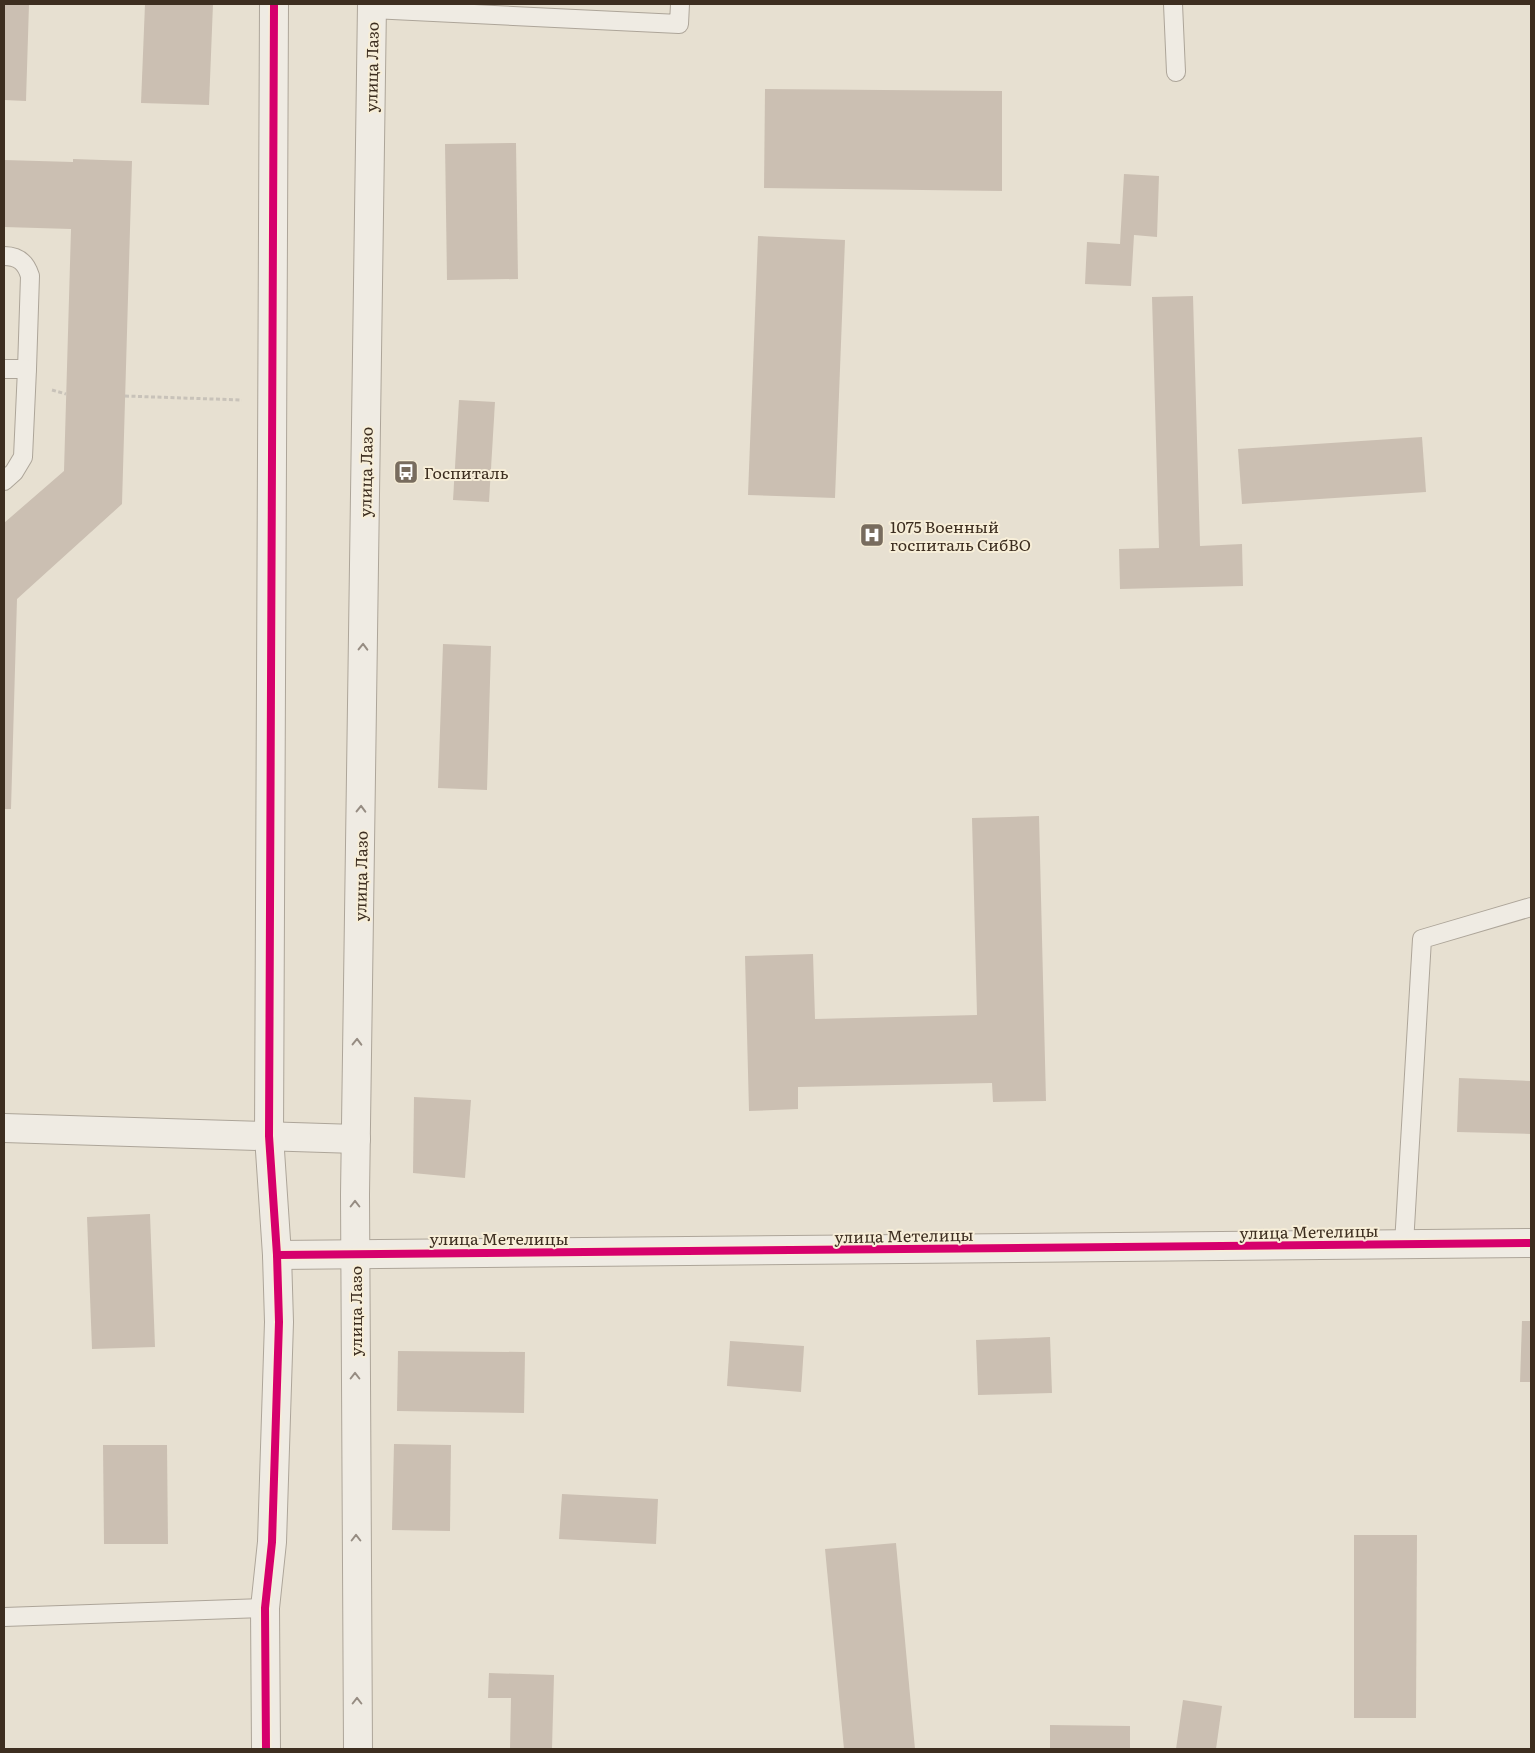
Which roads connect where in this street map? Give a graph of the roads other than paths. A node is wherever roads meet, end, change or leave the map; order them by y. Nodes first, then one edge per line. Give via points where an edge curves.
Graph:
1 (274, 4) edge
2 (680, 4) edge
3 (1173, 4) edge
4 (372, 6) edge
5 (1176, 72) dead end
6 (4, 256) edge
7 (4, 368) edge
8 (27, 369) junction
9 (4, 481) edge
10 (1531, 907) edge
11 (4, 1128) edge
12 (268, 1136) junction
13 (356, 1139) junction
14 (1531, 1243) edge
15 (1404, 1244) junction
16 (354, 1253) junction
17 (277, 1255) junction
18 (265, 1608) junction
19 (4, 1617) edge
20 (266, 1749) edge
21 (358, 1749) edge

1 - 12 street
2 - 4 lane via 679,24
3 - 5 lane
13 -> 4 street, улица Лазо
6 - 8 lane via 21,260 30,276
7 - 8 lane
8 - 9 lane via 23,457
10 - 15 lane via 1422,939
11 - 12 street
12 - 13 street
12 - 17 street
16 -> 13 street, улица Лазо
14 - 15 street, улица Метелицы
15 - 16 street, улица Метелицы
16 - 17 street, улица Метелицы
21 -> 16 street, улица Лазо
17 - 18 street via 279,1322 272,1522
18 - 19 lane
18 - 20 street

